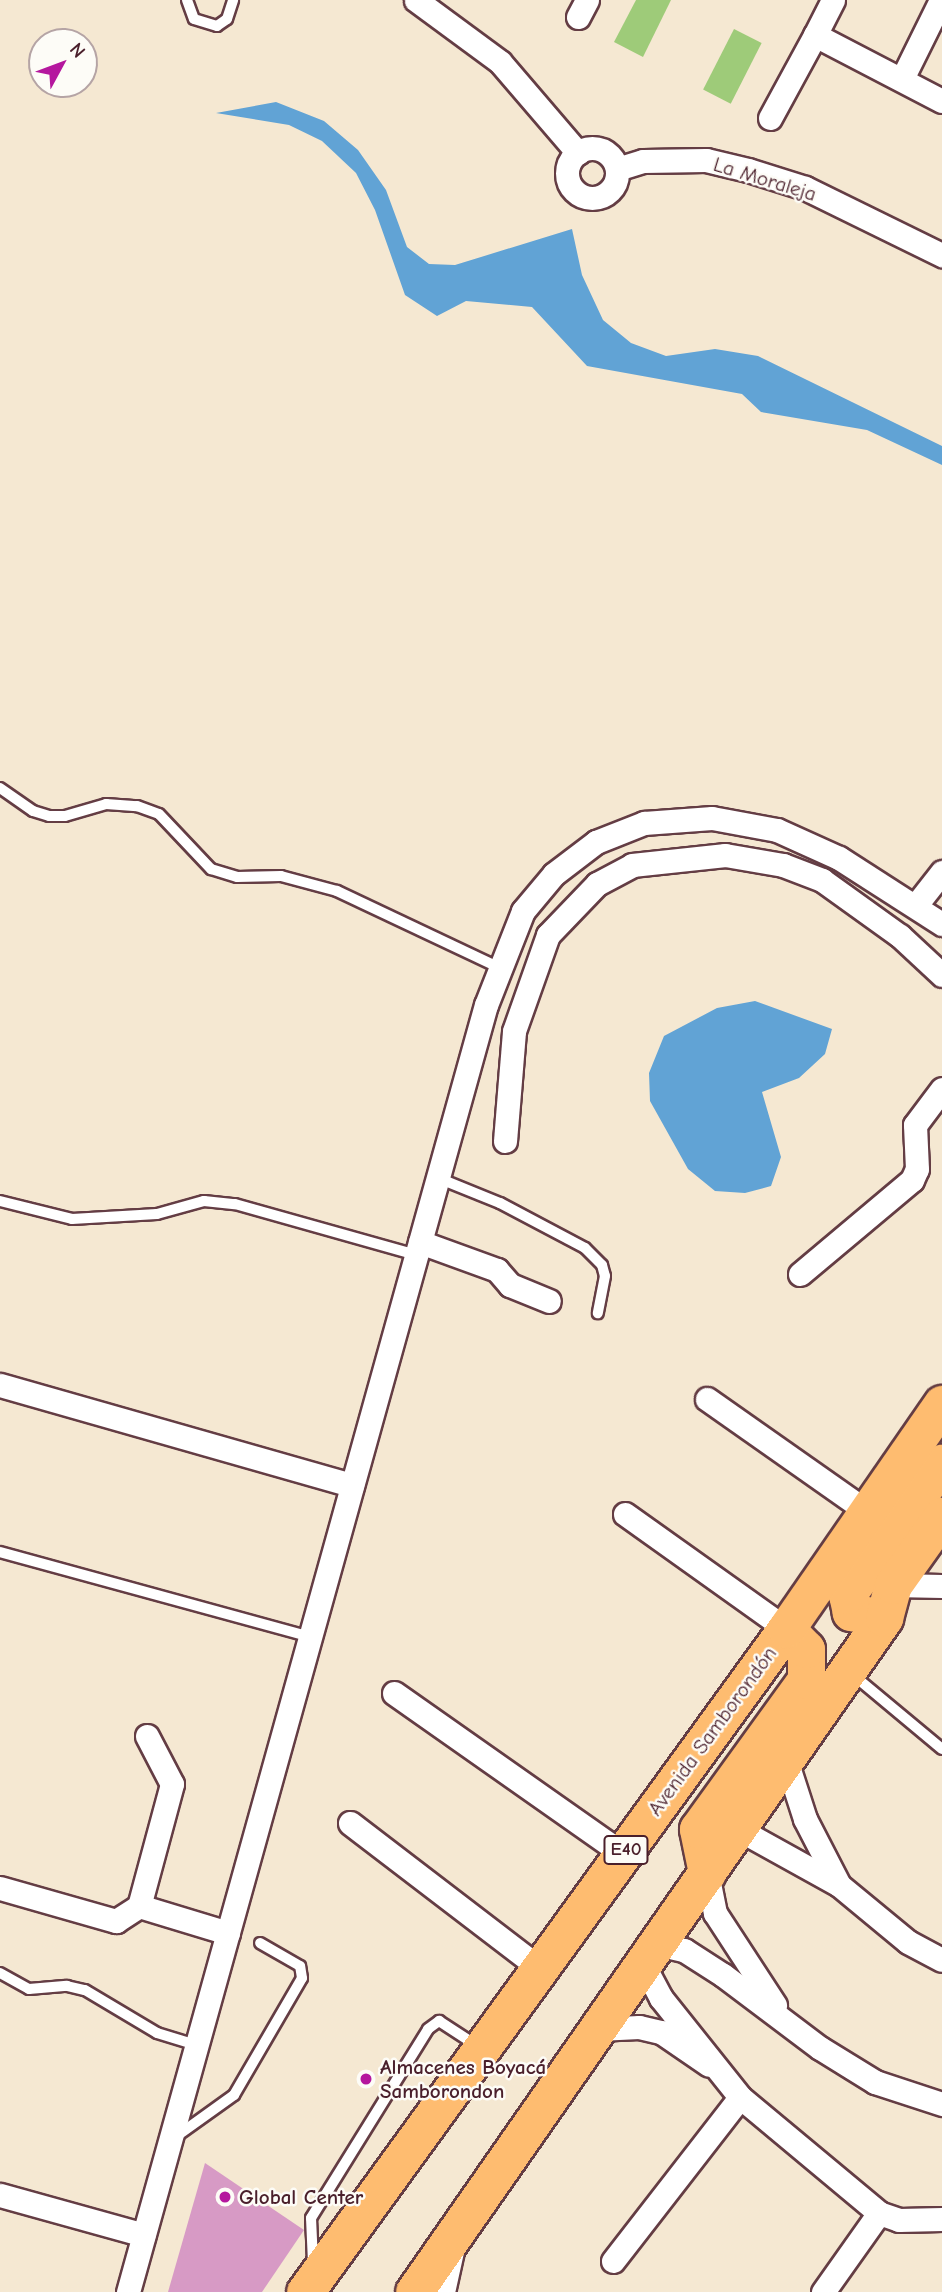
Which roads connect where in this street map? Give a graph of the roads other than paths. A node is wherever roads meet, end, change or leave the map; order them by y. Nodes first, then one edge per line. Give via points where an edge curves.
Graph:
1 (187, 0) edge
2 (233, 0) edge
3 (416, 0) edge
4 (833, 0) edge
5 (941, 0) edge
6 (814, 35) junction
7 (902, 79) junction
8 (942, 101) edge
9 (770, 118) dead end
10 (578, 153) junction
11 (617, 169) junction
12 (942, 256) edge
13 (0, 788) edge
14 (942, 872) edge
15 (916, 905) junction
16 (942, 924) edge
17 (500, 968) junction
18 (942, 975) edge
19 (942, 1089) edge
20 (505, 1141) dead end
21 (438, 1178) junction
22 (0, 1200) edge
23 (418, 1249) junction
24 (800, 1274) dead end
25 (550, 1301) dead end
26 (597, 1313) dead end
27 (0, 1385) edge
28 (707, 1399) dead end
29 (942, 1404) edge
30 (942, 1462) edge
31 (352, 1485) junction
32 (867, 1511) junction
33 (625, 1514) dead end
34 (942, 1516) edge
35 (0, 1552) edge
36 (942, 1586) edge
37 (888, 1601) junction
38 (786, 1629) junction
39 (310, 1637) junction
40 (847, 1670) junction
41 (394, 1693) dead end
42 (147, 1736) dead end
43 (942, 1749) edge
44 (786, 1760) junction
45 (350, 1824) dead end
46 (738, 1829) junction
47 (623, 1854) junction
48 (707, 1874) junction
49 (839, 1885) junction
50 (0, 1888) edge
51 (139, 1906) junction
52 (228, 1933) junction
53 (260, 1943) dead end
54 (650, 1954) junction
55 (942, 1960) edge
56 (541, 1969) junction
57 (0, 1973) edge
58 (785, 2019) junction
59 (598, 2029) junction
60 (196, 2046) junction
61 (482, 2049) junction
62 (718, 2071) junction
63 (740, 2097) junction
64 (942, 2104) edge
65 (172, 2139) junction
66 (0, 2195) edge
67 (879, 2213) junction
68 (942, 2219) edge
69 (456, 2231) junction
70 (144, 2235) junction
71 (613, 2261) dead end
72 (309, 2286) edge
73 (128, 2292) edge
74 (414, 2292) edge
75 (443, 2292) edge
76 (823, 2292) edge

1 - 2 lane via 194,19 217,26 226,19
3 - 10 street via 500,62
4 - 6 street
5 - 7 street
6 - 7 street
6 - 9 street
7 - 8 street
10 - 11 street via 597,149 613,160
10 - 11 street via 568,168 568,178 571,187 587,198 597,198 613,188
11 - 12 street, La Moraleja via 643,161 706,160 748,170 805,188
13 - 17 lane via 33,811 49,816 106,804 136,806 159,814 211,869 237,877 281,876 337,891
14 - 15 street
15 - 16 street
15 - 17 street via 839,858 777,830 712,818 644,823 596,842 554,874 523,911
17 - 21 street
18 - 20 street via 900,936 822,880 783,864 725,855 632,865 597,884 548,935 514,1031
19 - 24 street via 915,1125 917,1169 912,1180
21 - 23 street
21 - 26 lane via 500,1203 585,1248 602,1265 605,1276
22 - 23 lane via 72,1219 157,1214 204,1201 235,1204
23 - 25 street via 497,1270 510,1285
23 - 31 street
27 - 31 street
28 - 32 street
29 - 32 highway, Avenida Samborondón / E40
30 - 37 highway via 848,1595 851,1612
31 - 39 street
32 - 38 highway, Avenida Samborondón / E40
33 - 38 street
34 - 37 highway
35 - 39 lane
36 - 37 street
37 - 40 highway
38 - 47 highway, Avenida Samborondón / E40
38 - 48 highway via 806,1649 806,1680 698,1829
39 - 52 street
40 - 43 lane
40 - 44 highway
41 - 47 street
42 - 51 street via 172,1784
44 - 46 highway
44 - 49 street via 804,1819
45 - 56 street
46 - 48 highway
46 - 49 street
47 - 56 highway, Avenida Samborondón / E40
48 - 54 highway
48 - 58 street via 715,1913
49 - 55 street via 908,1942
50 - 51 street via 117,1921
51 - 52 street
52 - 60 street
53 - 65 lane via 300,1966 302,1978 233,2095
54 - 58 street via 684,1950
54 - 59 highway
54 - 62 street via 661,1998
56 - 61 highway, Avenida Samborondón / E40
57 - 60 lane via 29,1989 67,1986 85,1990 157,2033
58 - 64 street via 875,2082
59 - 62 street via 639,2027 660,2032
59 - 69 highway
60 - 65 street
61 - 72 highway, Avenida Samborondón / E40
61 - 72 lane via 439,2021 428,2029 312,2218
62 - 63 street
63 - 67 street
63 - 71 street
65 - 70 street
66 - 70 street
67 - 68 street via 899,2220
67 - 76 street
69 - 74 highway
69 - 75 street
70 - 73 street

